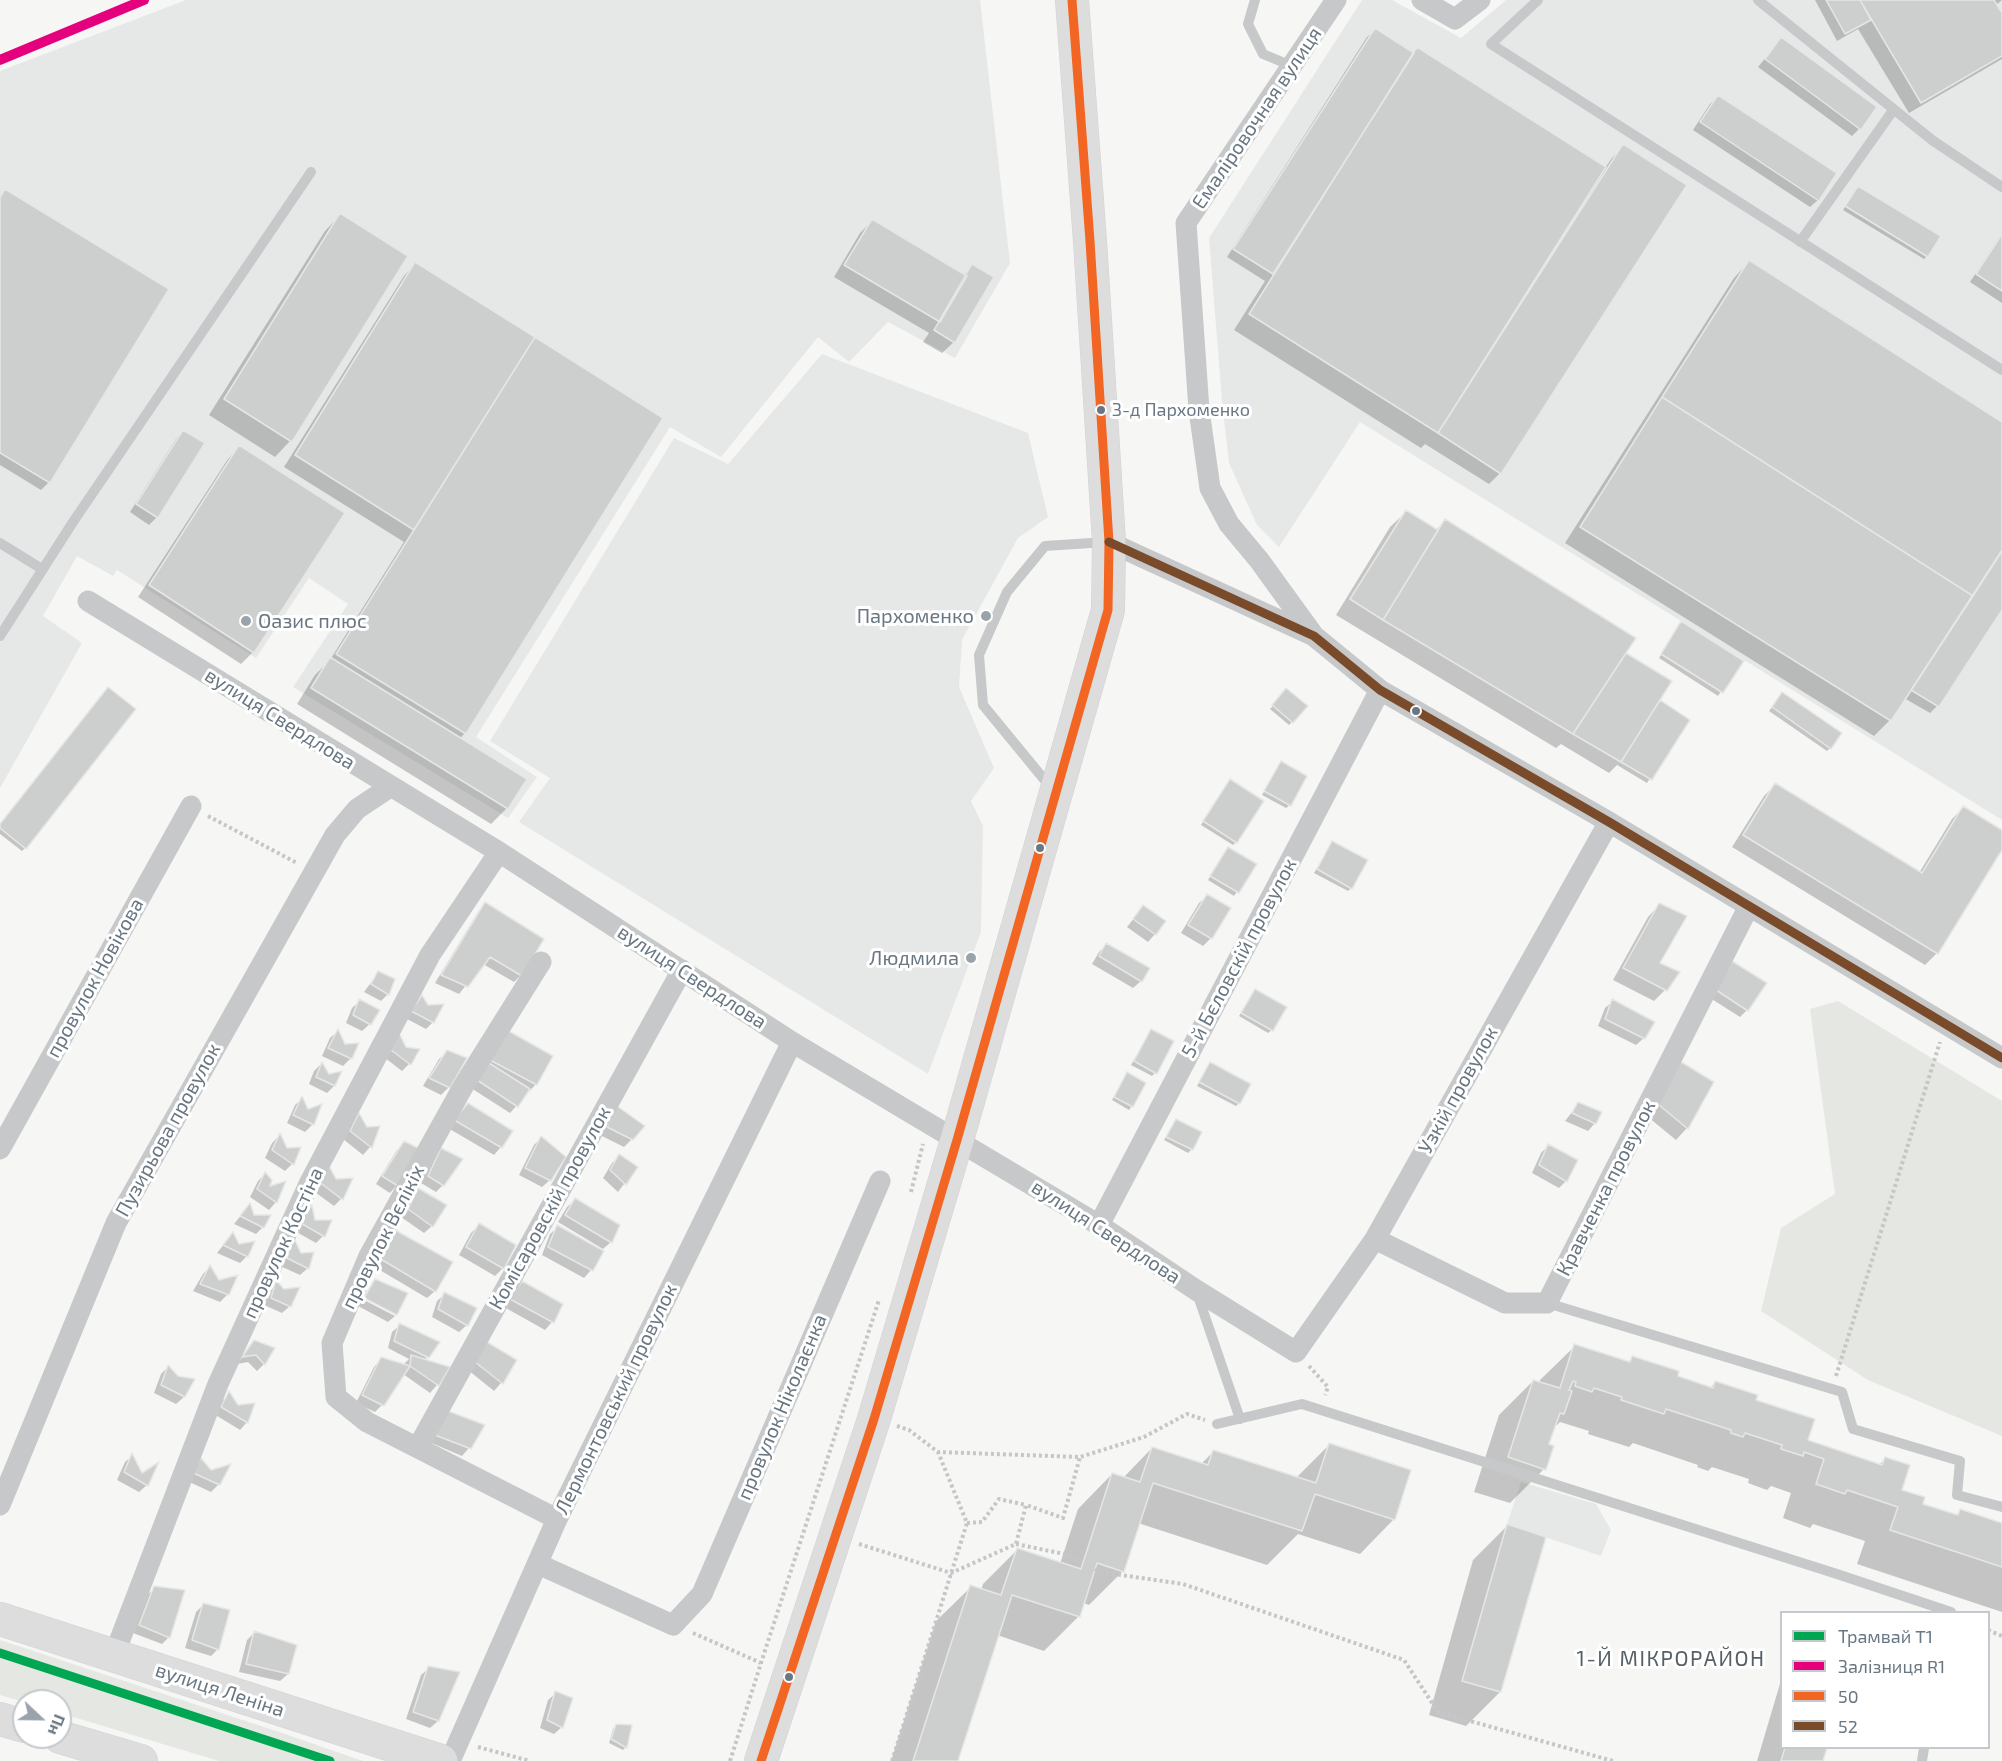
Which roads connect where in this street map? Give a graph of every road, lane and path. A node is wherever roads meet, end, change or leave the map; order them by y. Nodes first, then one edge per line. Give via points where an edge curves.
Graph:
1 (1072, 0) edge
2 (1255, 0) edge
3 (1336, 0) edge
4 (1422, 0) edge
5 (1480, 0) edge
6 (1538, 0) edge
7 (1758, 0) edge
8 (1292, 66) junction
9 (1894, 109) junction
10 (311, 171) dead end
11 (2002, 187) edge
12 (1800, 242) junction
13 (2002, 370) edge
14 (1109, 542) junction
15 (0, 543) edge
16 (42, 569) junction
17 (88, 601) dead end
18 (0, 636) edge
19 (1314, 636) junction
20 (1380, 690) junction
21 (390, 787) junction
22 (1056, 794) junction
23 (191, 806) joint
24 (1609, 822) junction
25 (499, 852) junction
26 (314, 872) junction
27 (1749, 906) junction
28 (541, 962) dead end
29 (682, 970) junction
30 (1945, 1024) junction
31 (792, 1042) junction
32 (2002, 1058) edge
33 (929, 1123) junction
34 (957, 1140) junction
35 (0, 1149) edge
36 (880, 1181) dead end
37 (909, 1200) dead end
38 (1099, 1225) junction
39 (1374, 1239) junction
40 (883, 1290) dead end
41 (1196, 1290) junction
42 (1547, 1303) junction
43 (1296, 1352) junction
44 (1832, 1389) junction
45 (1319, 1410) junction
46 (874, 1419) junction
47 (1240, 1419) junction
48 (1217, 1424) joint
49 (418, 1447) junction
50 (938, 1452) junction
51 (1080, 1458) junction
52 (0, 1505) edge
53 (1026, 1505) junction
54 (2002, 1507) edge
55 (557, 1519) junction
56 (967, 1522) junction
57 (835, 1536) junction
58 (1016, 1544) junction
59 (1083, 1563) dead end
60 (538, 1564) junction
61 (1095, 1569) dead end
62 (951, 1573) junction
63 (1948, 1611) edge
64 (0, 1618) edge
65 (715, 1642) dead end
66 (114, 1655) junction
67 (760, 1663) junction
68 (72, 1743) edge
69 (95, 1754) edge
70 (141, 1761) edge
71 (441, 1761) edge
72 (450, 1761) edge
73 (730, 1761) edge
74 (761, 1761) edge
75 (892, 1761) edge
76 (1613, 1761) edge

1 - 14 main road
2 - 8 lane via 1248,24 1263,54
3 - 8 street, Емаліровочная вулиця
4 - 5 street via 1455,19
6 - 12 lane via 1491,44
7 - 9 lane
8 - 19 street, Емаліровочная вулиця via 1186,224 1199,410 1210,488 1229,524
9 - 11 lane
9 - 12 lane
10 - 16 lane
12 - 13 lane
14 - 19 street
14 - 22 main road via 1108,610
14 - 22 lane via 1045,546 1007,592 979,655 983,705
15 - 16 lane
16 - 18 lane
17 - 21 street, вулиця Свердлова
19 - 20 street
20 - 24 street
20 - 38 street, 5-й Бєловскій провулок
21 - 25 street, вулиця Свердлова
21 - 26 street, Пузирьова провулок via 357,809
22 - 34 main road
23 - 26 path
23 - 35 street, провулок Новікова
24 - 27 street
24 - 39 street, Узкій провулок
25 - 29 street, вулиця Свердлова
25 - 66 street, провулок Костіна via 430,955 309,1184 218,1384
26 - 52 street, Пузирьова провулок via 116,1222
27 - 30 street
27 - 42 street, Кравченка провулок
28 - 49 street, провулок Вєлікіх via 464,1085 369,1256 332,1343 336,1396 367,1422
29 - 31 street, вулиця Свердлова
29 - 49 street, Комісаровскій провулок
30 - 32 street
30 - 44 path
31 - 33 street, вулиця Свердлова
31 - 55 street, Лермонтовський провулок
33 - 34 street, вулиця Свердлова
33 - 37 path
34 - 38 street, вулиця Свердлова
34 - 46 main road
36 - 60 street, провулок Ніколаєнка via 702,1594 673,1625
38 - 41 street, вулиця Свердлова
39 - 42 street via 1505,1303
39 - 43 street, Узкій провулок
40 - 67 path
41 - 43 street, вулиця Свердлова
41 - 47 lane
42 - 44 lane
43 - 45 path via 1328,1387
44 - 54 lane via 1842,1392 1853,1429 1960,1461 1957,1495
45 - 47 lane via 1302,1404
45 - 63 lane
46 - 50 path via 909,1430
46 - 57 main road
47 - 48 lane
48 - 51 path via 1187,1414 1144,1437
49 - 55 street, провулок Вєлікіх
50 - 51 path
50 - 56 path
51 - 53 path via 1063,1518
53 - 56 path via 999,1499 982,1521
53 - 58 path
55 - 60 street, Лермонтовський провулок
56 - 62 path
57 - 62 path
57 - 74 main road
58 - 59 path via 1069,1555
58 - 62 path
60 - 72 street, Лермонтовський провулок
61 - 76 path via 1183,1584 1404,1660 1438,1713
62 - 75 path
64 - 66 main road, вулиця Леніна
65 - 67 path
66 - 71 main road, вулиця Леніна
67 - 73 path
68 - 69 main road
69 - 70 main road

